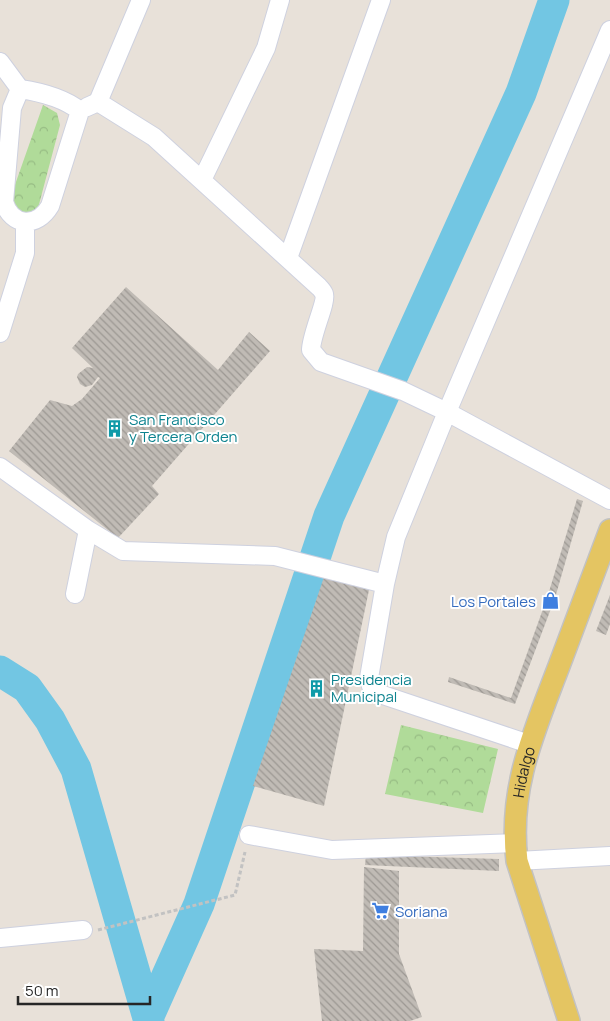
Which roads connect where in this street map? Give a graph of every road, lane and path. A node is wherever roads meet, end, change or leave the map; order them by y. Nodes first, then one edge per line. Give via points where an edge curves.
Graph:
1 (141, 0) edge
2 (280, 0) edge
3 (381, 0) edge
4 (610, 30) edge
5 (0, 62) edge
6 (20, 89) junction
7 (98, 102) junction
8 (80, 111) junction
9 (202, 180) junction
10 (25, 222) junction
11 (288, 258) junction
12 (0, 334) edge
13 (447, 412) junction
14 (0, 467) edge
15 (610, 500) edge
16 (88, 530) junction
17 (610, 530) edge
18 (385, 584) junction
19 (74, 594) dead end
20 (529, 744) junction
21 (249, 835) joint
22 (516, 852) junction
23 (610, 856) edge
24 (90, 930) joint
25 (0, 938) edge
26 (570, 1021) edge

1 - 7 street
2 - 9 street via 266,48
3 - 11 street
4 - 13 street
5 - 6 street
6 - 8 street via 56,98
6 - 10 street via 12,108 4,202 11,215
7 - 8 street
7 - 9 street via 154,137
8 - 10 street via 50,206 40,218
9 - 11 street
10 - 12 street via 24,253
11 - 13 street via 324,294 311,340 311,350 321,362 403,391
13 - 15 street
13 - 18 street via 396,537
14 - 16 street
16 - 18 street via 123,550 275,556
16 - 19 street
17 - 20 main road, Hidalgo
18 - 20 street via 369,678 377,693
20 - 22 main road, Hidalgo via 516,796
21 - 22 street via 332,850
21 - 24 path via 235,895
22 - 23 street
22 - 26 main road, Hidalgo
24 - 25 street

